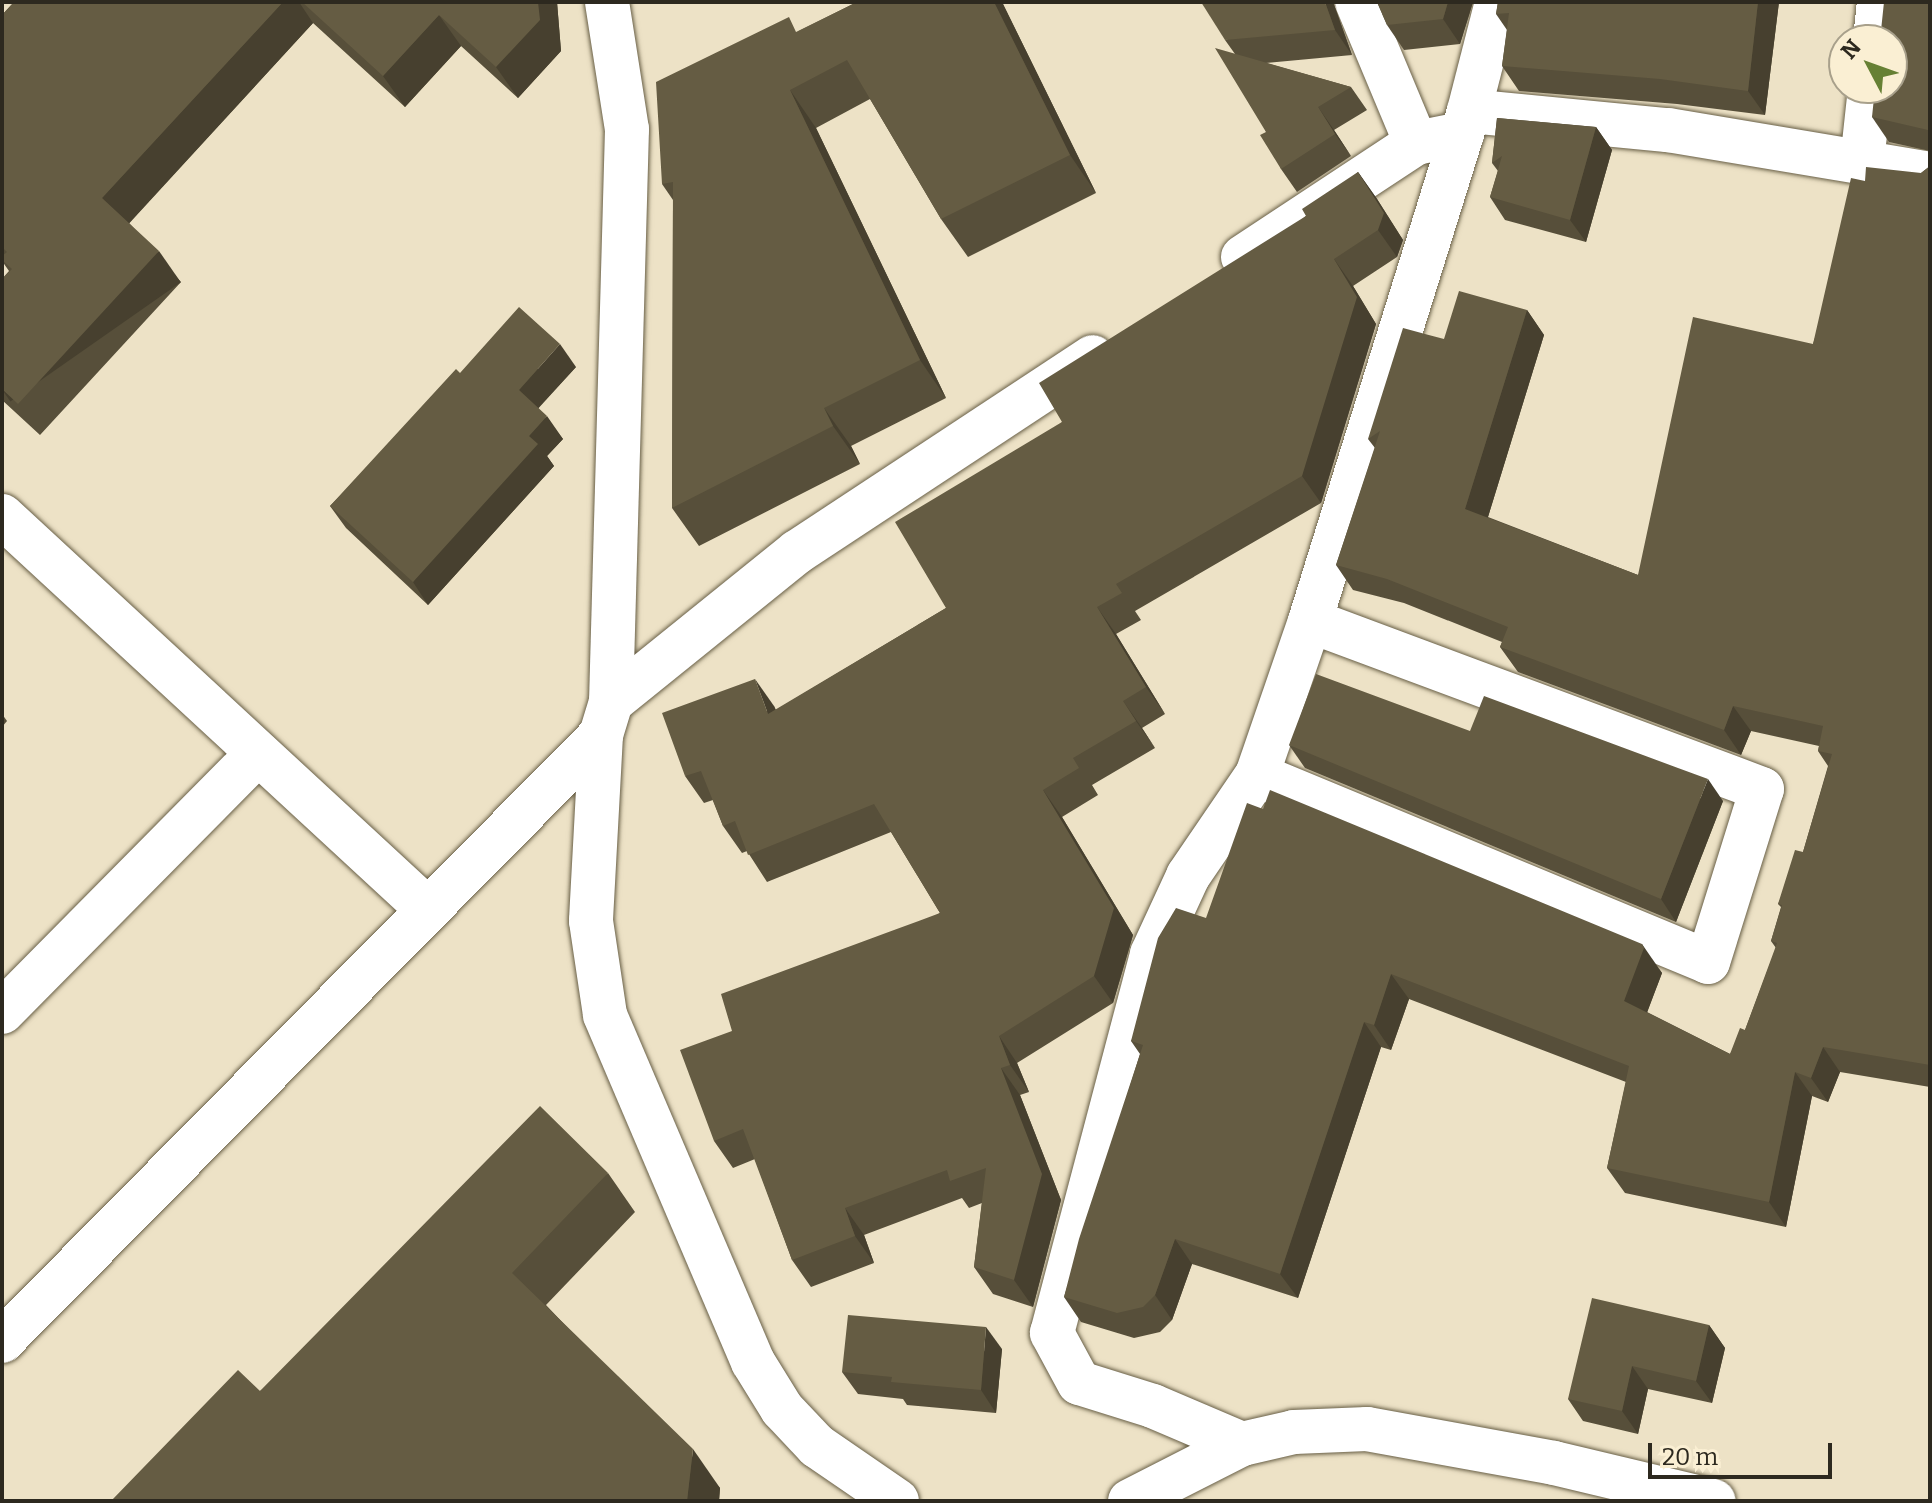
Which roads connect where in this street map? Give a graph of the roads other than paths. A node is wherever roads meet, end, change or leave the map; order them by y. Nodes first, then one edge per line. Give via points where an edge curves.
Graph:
1 (607, 2) edge
2 (1357, 2) edge
3 (1497, 2) edge
4 (1879, 2) edge
5 (1877, 24) edge
6 (1868, 104) edge
7 (1466, 123) junction
8 (1416, 143) junction
9 (1862, 162) junction
10 (1930, 174) edge
11 (1205, 282) edge
12 (1126, 334) edge
13 (2, 516) edge
14 (1310, 621) junction
15 (606, 718) junction
16 (258, 753) junction
17 (1257, 775) junction
18 (426, 908) junction
19 (2, 1012) edge
20 (2, 1341) edge
21 (1242, 1444) junction
22 (897, 1501) edge
23 (1130, 1501) edge
24 (1714, 1501) edge

1 - 15 street via 627,129
2 - 8 street
3 - 7 street
4 - 5 street
6 - 9 street
7 - 8 street
7 - 9 street via 1668,130
7 - 14 street
8 - 11 street
9 - 10 street
12 - 15 street via 797,552
13 - 16 street
14 - 17 street
14 - 17 street via 1762,789 1708,962
15 - 18 street
15 - 22 street via 591,921 605,1015 753,1362 782,1409 817,1446
16 - 18 street
16 - 19 street
17 - 21 street via 1188,876 1152,954 1052,1333 1079,1383 1153,1406
18 - 20 street
21 - 23 street
21 - 24 street via 1294,1432 1367,1429 1554,1463

